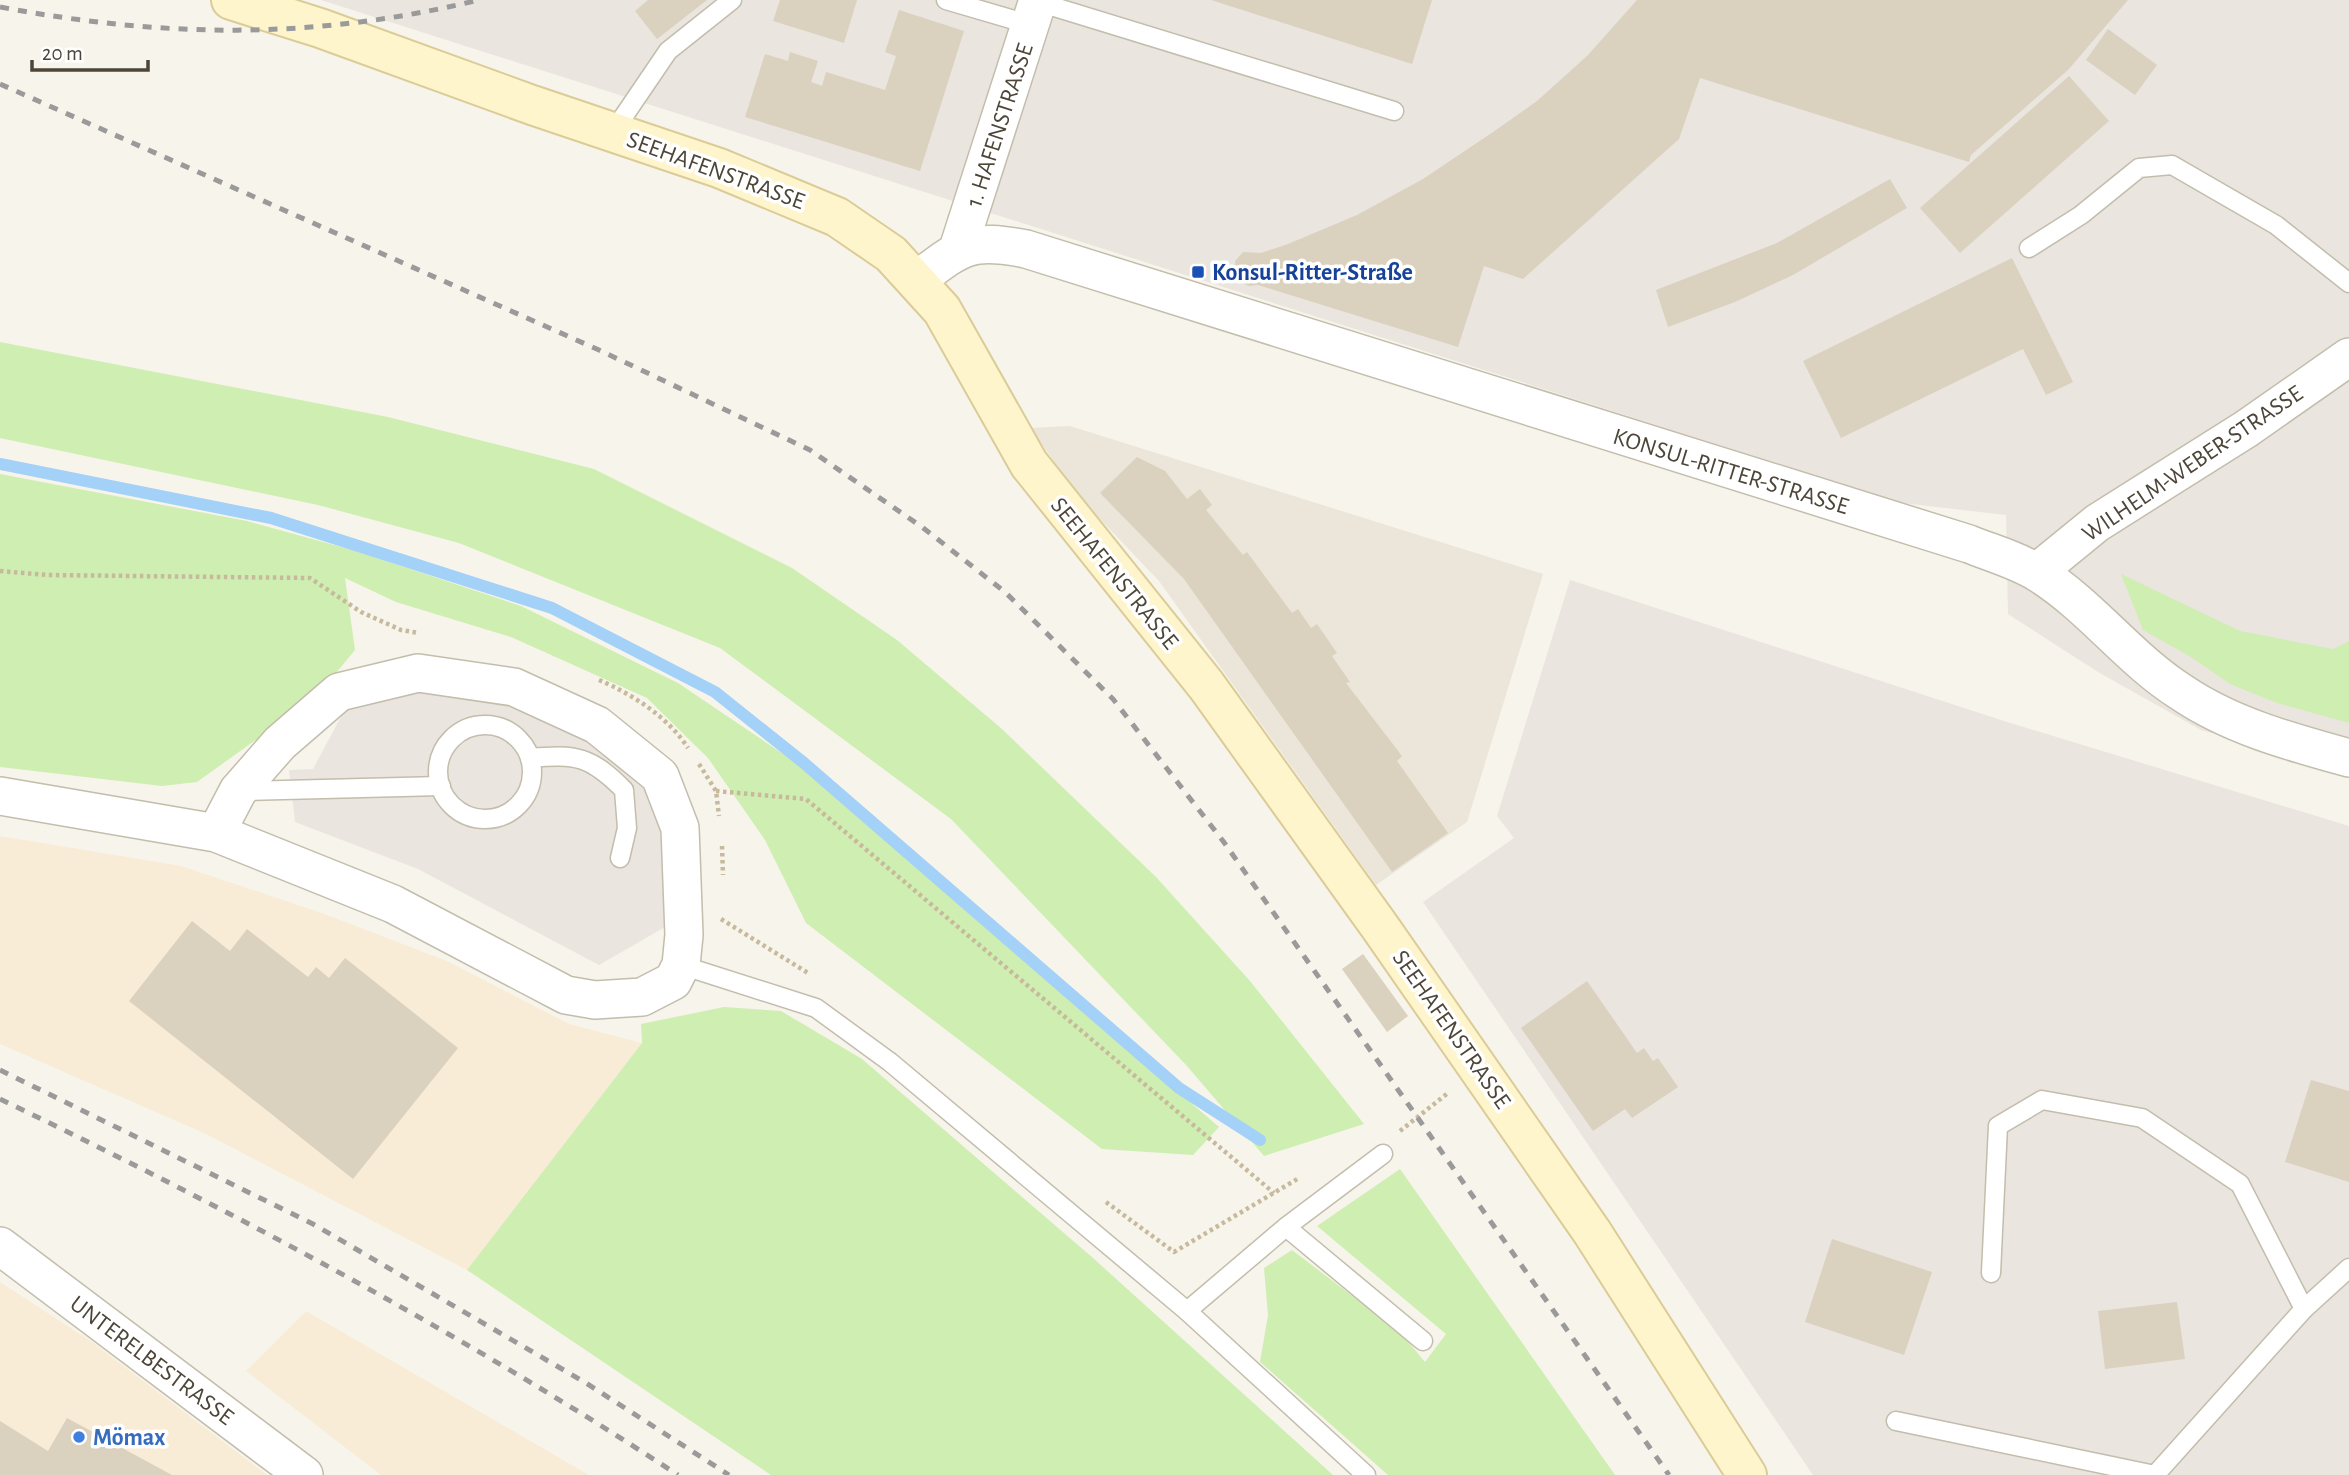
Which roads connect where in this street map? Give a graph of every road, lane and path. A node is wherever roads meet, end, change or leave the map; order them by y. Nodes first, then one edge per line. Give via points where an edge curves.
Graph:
1 (230, 0) edge
2 (732, 0) edge
3 (946, 0) edge
4 (1036, 9) edge
5 (1394, 111) dead end
6 (613, 132) junction
7 (2029, 248) dead end
8 (958, 249) junction
9 (917, 279) junction
10 (2349, 283) edge
11 (2349, 357) edge
12 (2037, 572) junction
13 (530, 758) junction
14 (2349, 758) edge
15 (441, 786) junction
16 (238, 791) junction
17 (716, 791) dead end
18 (0, 796) edge
19 (216, 833) junction
20 (620, 858) dead end
21 (681, 965) junction
22 (1449, 1092) dead end
23 (1383, 1154) joint
24 (1274, 1193) dead end
25 (1286, 1227) junction
26 (0, 1246) edge
27 (2349, 1268) edge
28 (1991, 1273) dead end
29 (2304, 1310) junction
30 (1187, 1311) junction
31 (1423, 1341) dead end
32 (1896, 1421) dead end
33 (304, 1475) edge
34 (1366, 1475) edge
35 (1747, 1475) edge
36 (2155, 1475) edge

1 - 6 main road, SEEHAFENSTRASSE
2 - 6 lane via 668,51
3 - 4 lane
4 - 5 lane
4 - 8 street, 1. HAFENSTRASSE
6 - 9 main road, SEEHAFENSTRASSE via 719,168 837,216 891,254
7 - 10 lane via 2081,215 2139,168 2172,165 2276,225
8 - 9 street, KONSUL-RITTER-STRASSE
8 - 12 street, KONSUL-RITTER-STRASSE via 991,243 1026,249 1969,544
9 - 35 main road, SEEHAFENSTRASSE via 942,310 1029,464 1206,685 1380,927 1592,1232
11 - 12 street, WILHELM-WEBER-STRASSE via 2097,523
12 - 14 street, KONSUL-RITTER-STRASSE via 2087,610 2137,660 2221,716
13 - 15 lane via 510,732 494,726 470,729 450,741 442,755
13 - 15 lane via 529,790 507,814 475,818 448,801
13 - 20 lane via 561,755 598,765 624,790 626,828
15 - 16 lane
16 - 19 street
16 - 21 street via 280,743 340,692 418,673 514,687 597,725 660,776 680,828
17 - 24 path via 806,799
18 - 19 street
19 - 21 street via 393,904 566,995 595,1000 642,997 673,981
21 - 30 lane via 816,1008 890,1062
22 - 23 path via 1396,1133
23 - 25 lane
25 - 30 lane
25 - 31 lane
26 - 33 street, UNTERELBESTRASSE
27 - 29 lane
28 - 29 lane via 1998,1126 2042,1100 2142,1118 2240,1184
29 - 36 lane
30 - 34 lane
32 - 36 lane

